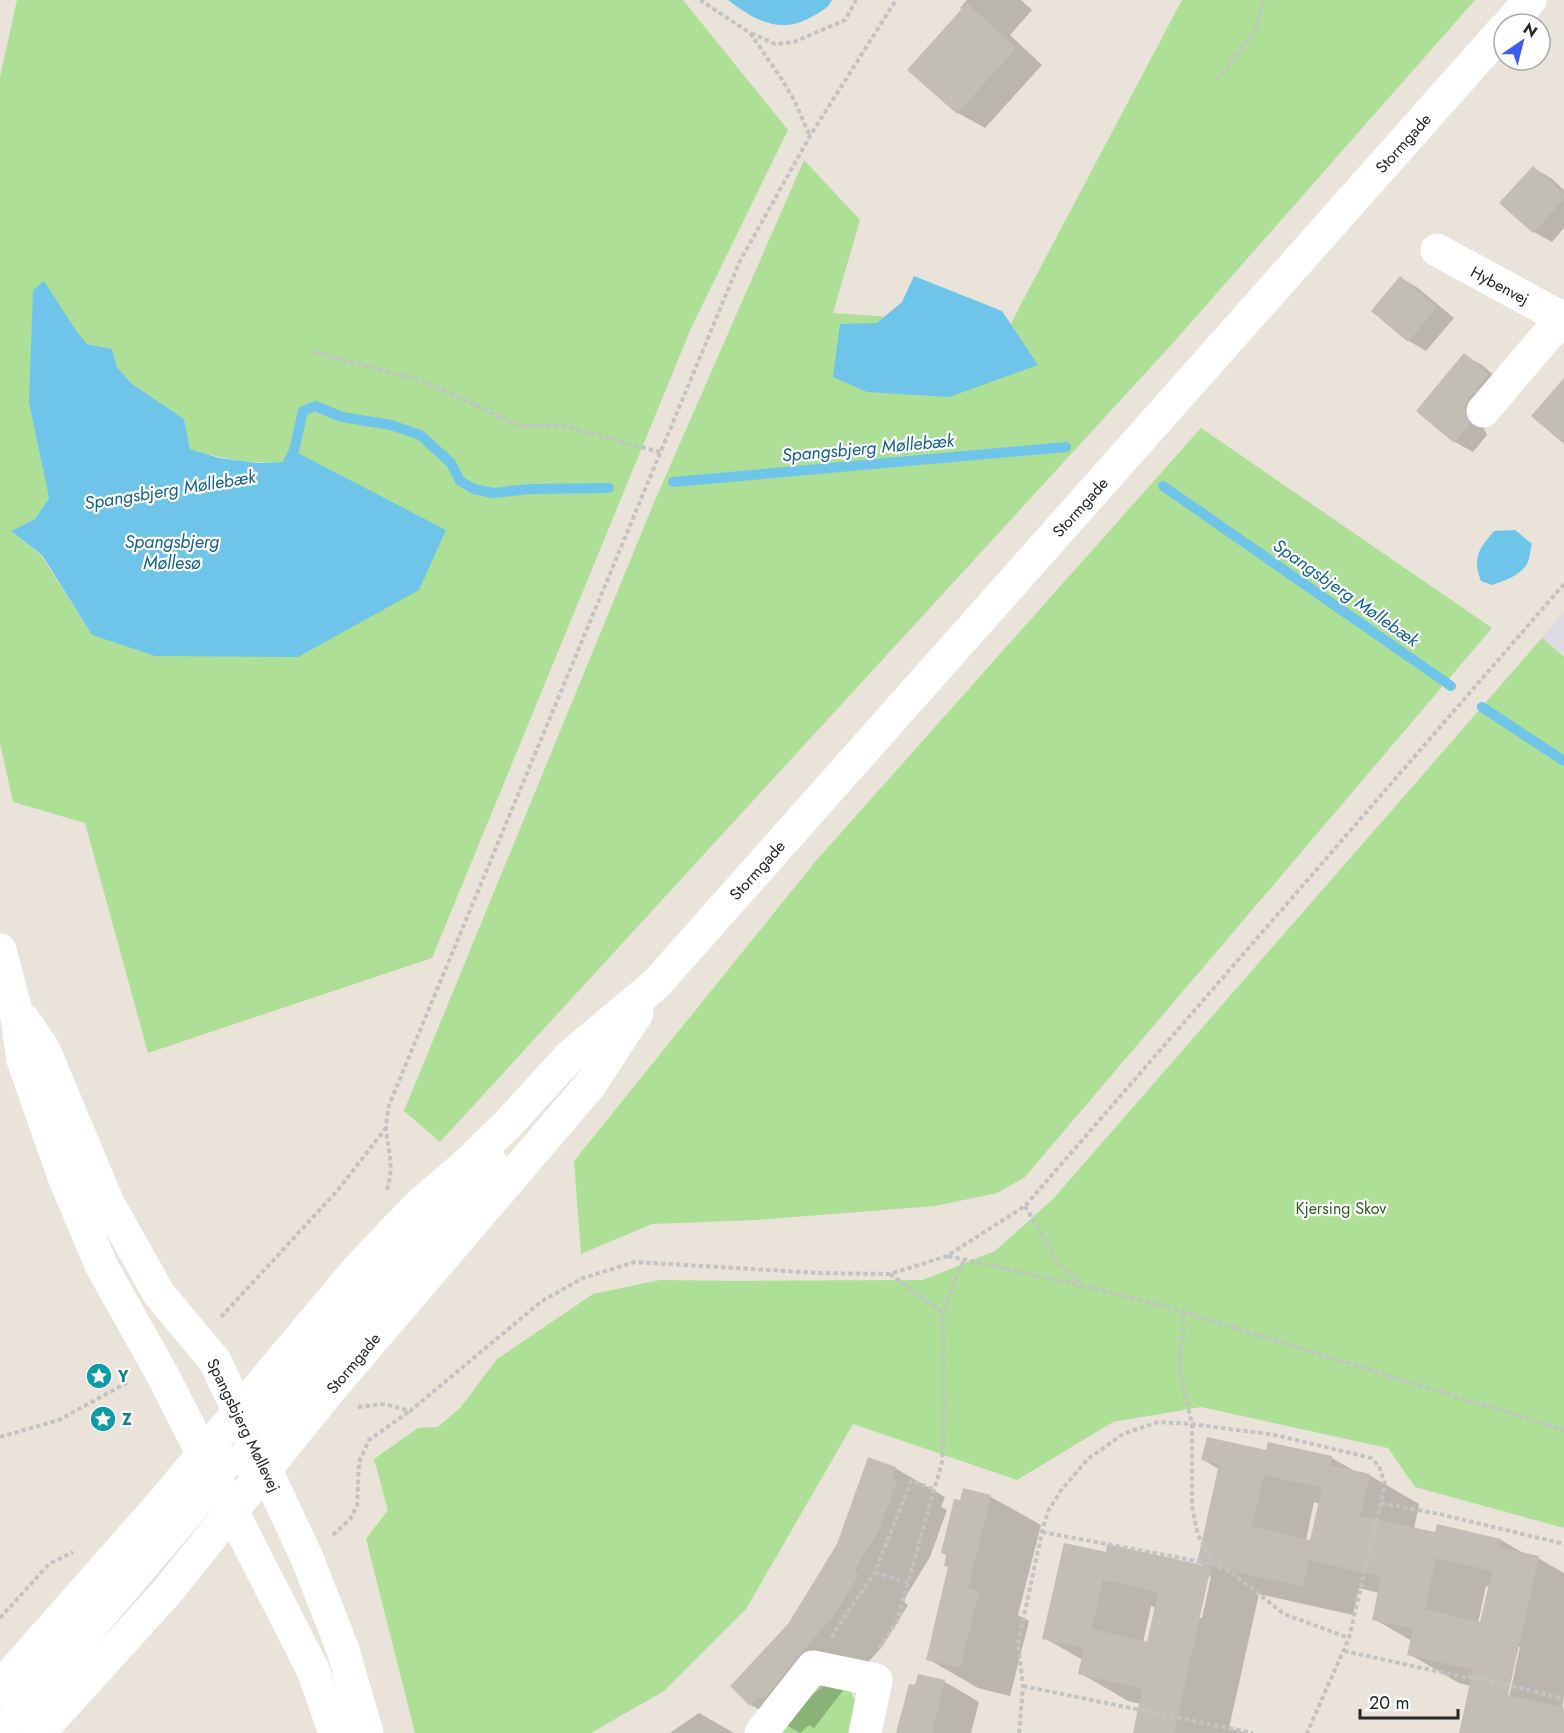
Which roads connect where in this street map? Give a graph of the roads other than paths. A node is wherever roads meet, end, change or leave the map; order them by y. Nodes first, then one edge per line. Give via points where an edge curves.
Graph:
1 (1530, 0) edge
2 (1520, 12) edge
3 (1492, 43) edge
4 (1437, 250) dead end
5 (1563, 318) edge
6 (1483, 411) dead end
7 (0, 950) edge
8 (656, 984) junction
9 (8, 1014) edge
10 (524, 1107) junction
11 (239, 1411) junction
12 (260, 1456) junction
13 (209, 1466) junction
14 (232, 1511) junction
15 (0, 1689) edge
16 (0, 1733) edge
17 (39, 1733) edge
18 (335, 1733) edge
19 (367, 1733) edge
20 (761, 1733) edge
21 (865, 1733) edge

1 - 2 street
3 - 8 street, Stormgade
4 - 5 street, Hybenvej
5 - 6 street
7 - 9 street, Spangsbjerg Møllevej
8 - 10 street, Stormgade via 570,1056
8 - 12 street, Stormgade via 590,1086 332,1387
9 - 11 street, Spangsbjerg Møllevej via 44,1050 114,1213 159,1294 215,1361
9 - 13 street, Spangsbjerg Møllevej via 64,1178 102,1267
10 - 11 street, Stormgade via 420,1204 357,1270
10 - 12 street via 514,1138 315,1367
11 - 12 street, Spangsbjerg Møllevej
11 - 13 street, Stormgade
12 - 14 street via 243,1462
12 - 19 street, Spangsbjerg Møllevej via 307,1558 343,1650
13 - 14 street, Spangsbjerg Møllevej
13 - 15 street, Stormgade
13 - 16 street
14 - 17 street via 166,1593
14 - 18 street, Spangsbjerg Møllevej via 313,1670
20 - 21 street via 813,1667 876,1680

